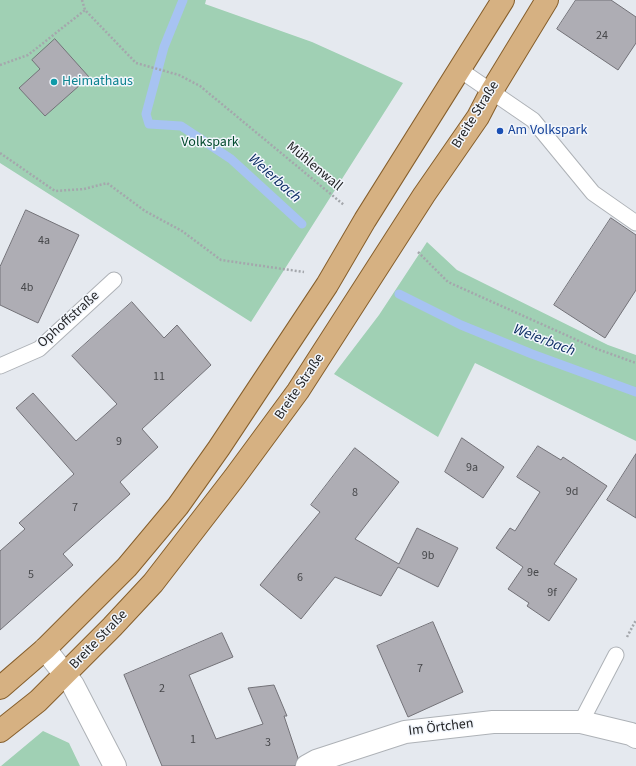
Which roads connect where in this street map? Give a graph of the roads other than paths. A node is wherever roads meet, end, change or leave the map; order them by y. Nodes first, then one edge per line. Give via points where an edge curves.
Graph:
1 (503, 0) edge
2 (547, 0) edge
3 (460, 70) junction
4 (491, 92) junction
5 (636, 222) edge
6 (114, 280) dead end
7 (0, 366) edge
8 (45, 649) junction
9 (616, 656) dead end
10 (67, 674) junction
11 (0, 688) edge
12 (581, 722) junction
13 (0, 731) edge
14 (636, 737) edge
15 (115, 766) edge
16 (307, 766) edge

1 - 3 main road
2 - 4 main road, Breite Straße
3 - 4 lane
3 - 8 main road via 368,214 327,285 178,506 127,567
4 - 5 lane via 533,120 593,193
4 - 10 main road, Breite Straße via 478,117 424,195 298,392 153,583
6 - 7 lane, Ophoffstraße via 39,349
8 - 10 street
8 - 11 main road
9 - 12 lane
10 - 13 main road, Breite Straße
10 - 15 street
12 - 14 street, Im Örtchen
12 - 16 street, Im Örtchen via 493,722 405,732

